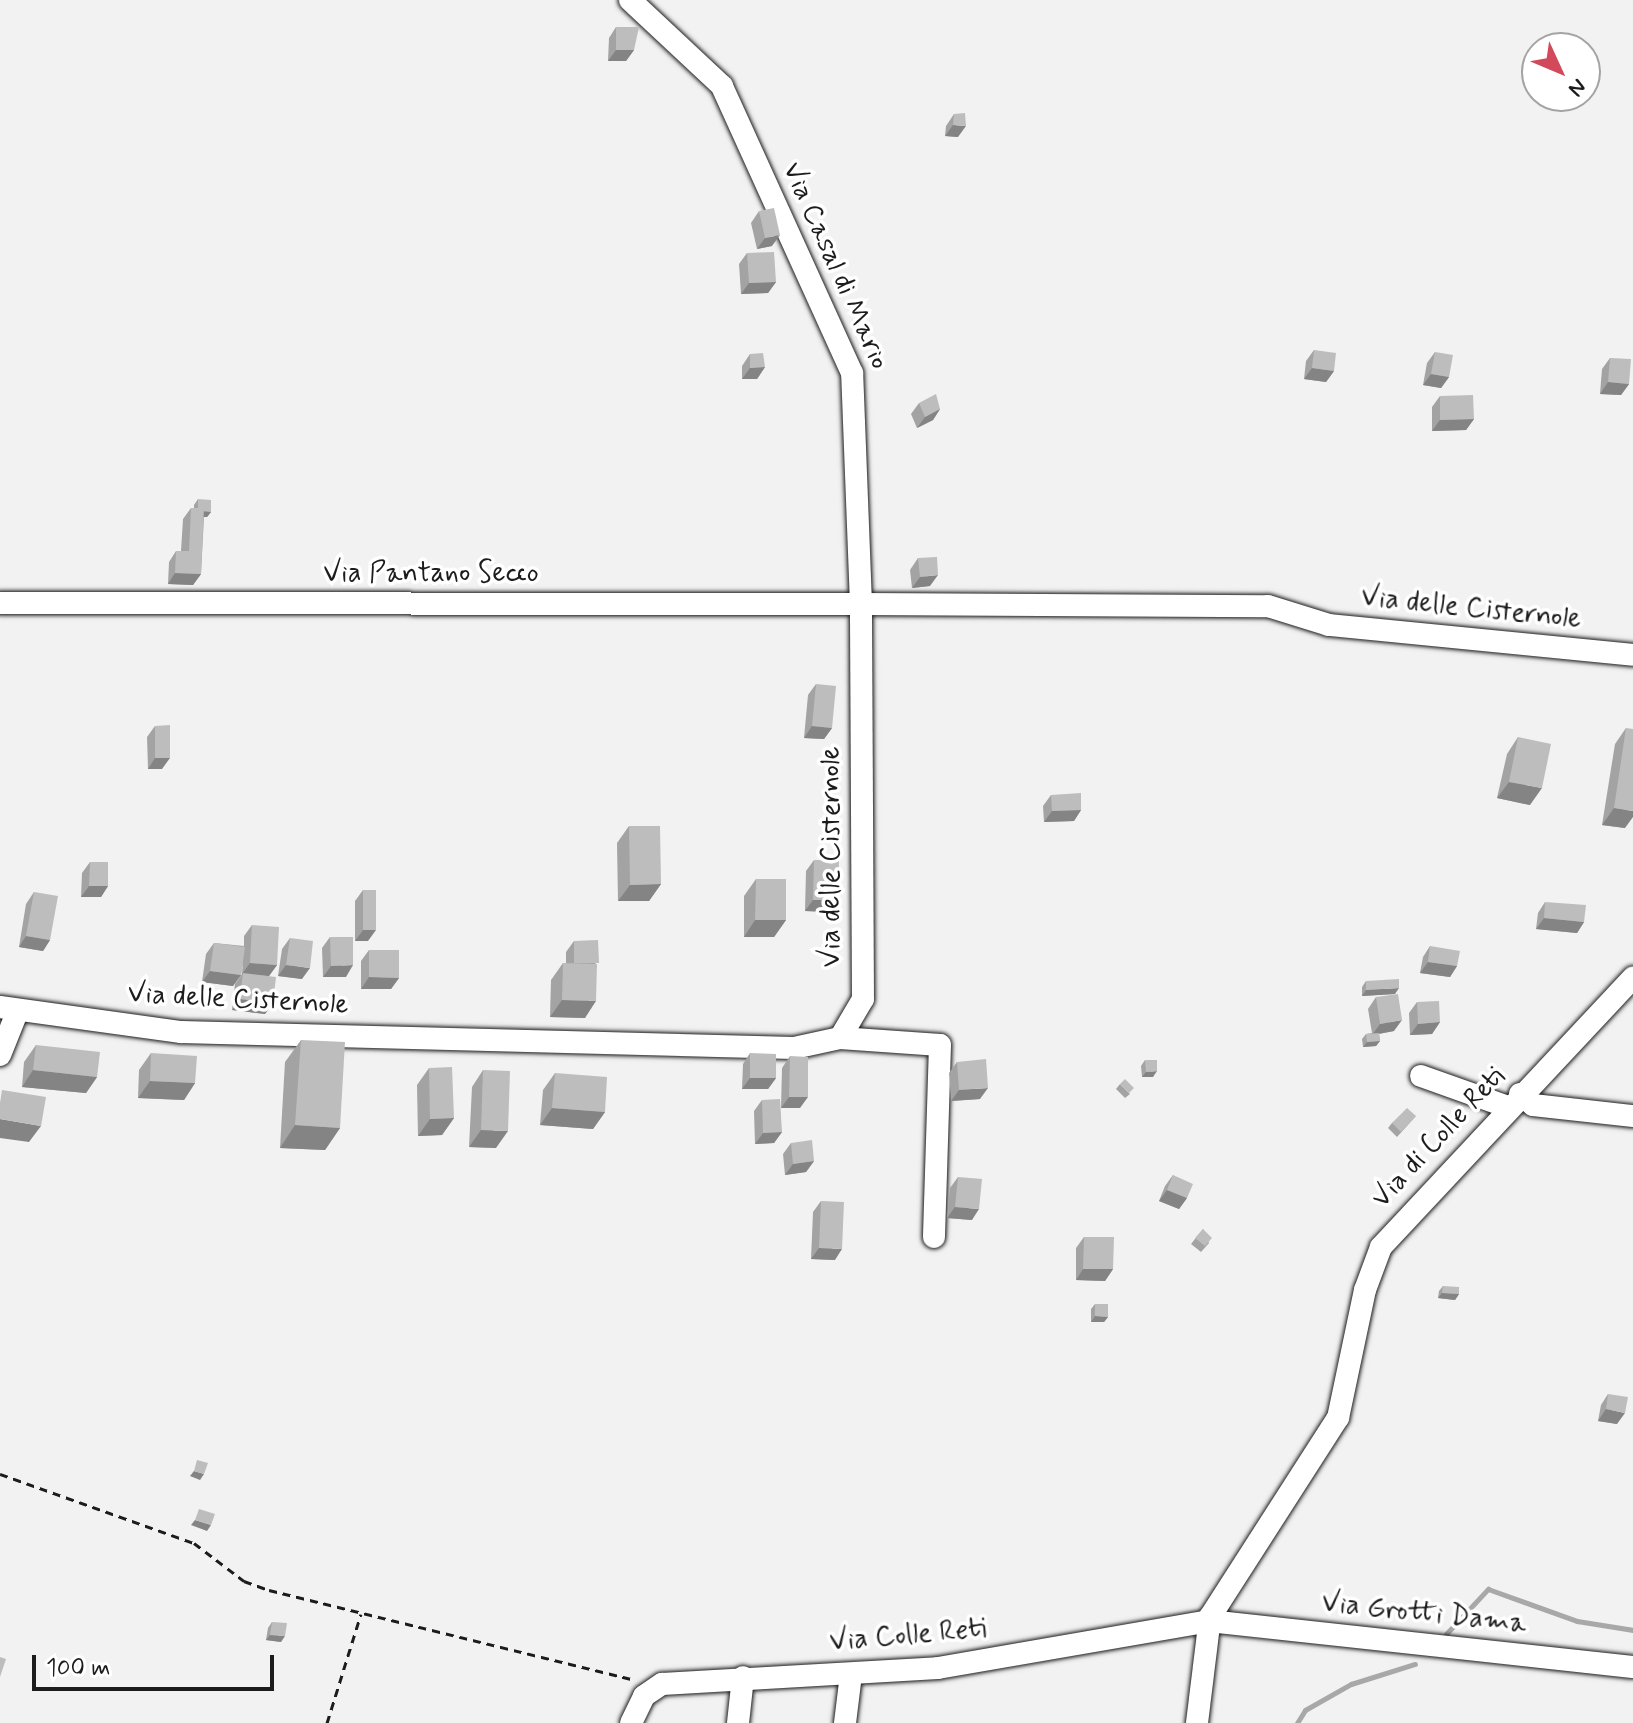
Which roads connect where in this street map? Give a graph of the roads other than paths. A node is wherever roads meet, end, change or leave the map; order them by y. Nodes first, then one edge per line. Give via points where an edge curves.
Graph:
1 (630, 0) edge
2 (0, 603) edge
3 (861, 604) junction
4 (1633, 655) edge
5 (1633, 978) edge
6 (9, 1009) edge
7 (840, 1038) junction
8 (0, 1055) edge
9 (1421, 1076) dead end
10 (1514, 1100) junction
11 (1633, 1116) edge
12 (934, 1237) dead end
13 (1209, 1621) junction
14 (1633, 1667) edge
15 (851, 1674) junction
16 (743, 1677) junction
17 (631, 1723) edge
18 (738, 1723) edge
19 (845, 1723) edge
20 (1197, 1723) edge

1 - 3 street, Via Casal di Mario via 722,86 852,373
2 - 3 street, Via Pantano Secco
3 - 4 street, Via delle Cisternole via 1268,606 1329,625
3 - 7 street, Via delle Cisternole via 863,999
5 - 10 street, Via di Colle Reti
6 - 7 street, Via delle Cisternole via 181,1032 794,1048
6 - 8 street
7 - 12 street via 940,1045
9 - 10 street
10 - 11 street
10 - 13 street, Via di Colle Reti via 1381,1247 1365,1290 1338,1418
13 - 14 street, Via Grotti Dama
13 - 15 street, Via Colle Reti via 969,1664
13 - 20 street
15 - 16 street, Via Colle Reti
15 - 19 street
16 - 17 street, Via Colle Reti via 648,1691
16 - 18 street

